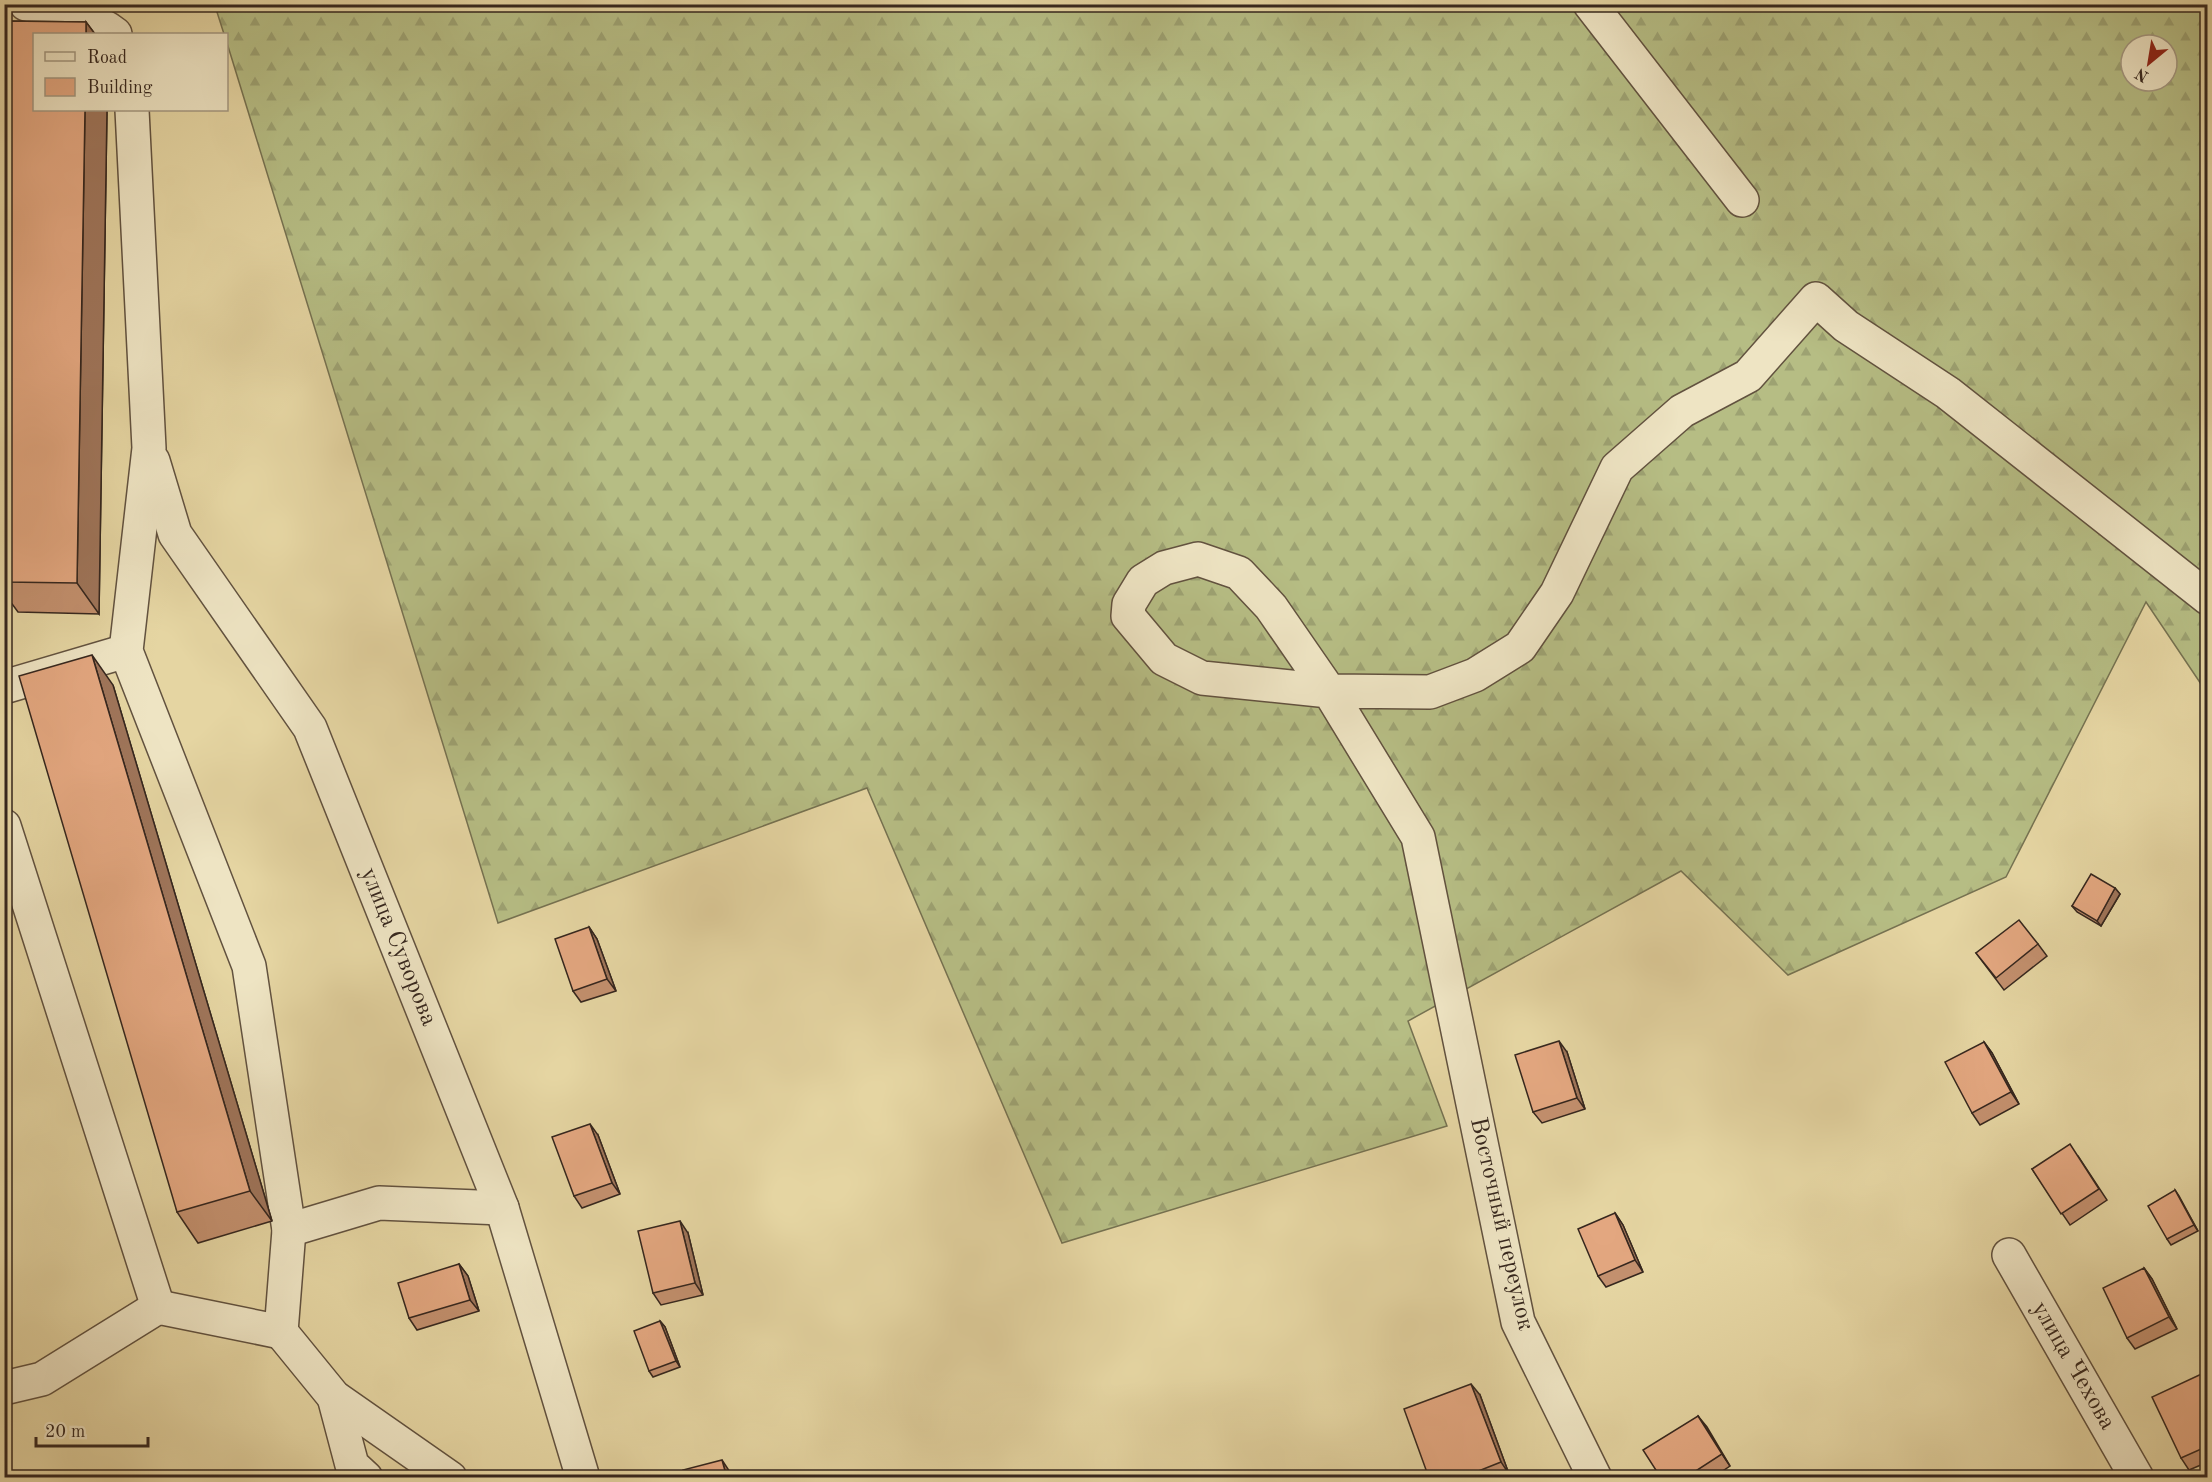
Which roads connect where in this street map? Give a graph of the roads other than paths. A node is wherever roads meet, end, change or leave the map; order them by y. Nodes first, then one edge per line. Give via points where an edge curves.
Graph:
1 (26, 4) edge
2 (1590, 4) edge
3 (114, 33) edge
4 (132, 111) edge
5 (1742, 200) dead end
6 (149, 448) junction
7 (2208, 598) edge
8 (126, 651) junction
9 (4, 687) edge
10 (1329, 691) junction
11 (4, 826) edge
12 (502, 1208) junction
13 (289, 1230) junction
14 (2009, 1255) dead end
15 (158, 1307) junction
16 (281, 1332) junction
17 (4, 1388) edge
18 (334, 1397) junction
19 (366, 1478) edge
20 (450, 1478) edge
21 (583, 1478) edge
22 (1595, 1478) edge
23 (2137, 1478) edge

1 - 3 street via 71,12
2 - 5 street
4 - 6 street
6 - 8 street
6 - 12 street, улица Суворова via 175,534 310,728
7 - 10 street via 1948,393 1846,326 1815,298 1748,376 1682,411 1617,468 1557,593 1520,647 1475,675 1430,692
8 - 9 street
8 - 13 street via 249,966
10 - 10 street via 1271,607 1239,573 1198,559 1164,568 1143,582 1129,604 1128,616 1164,659 1202,678
10 - 22 street, Восточный переулок via 1418,837 1518,1322
11 - 15 street
12 - 13 street via 379,1203
12 - 21 street, улица Суворова
13 - 16 street
14 - 23 street, улица Чехова
15 - 16 street
15 - 17 street via 42,1380
16 - 18 street
18 - 19 street via 352,1465
18 - 20 street

